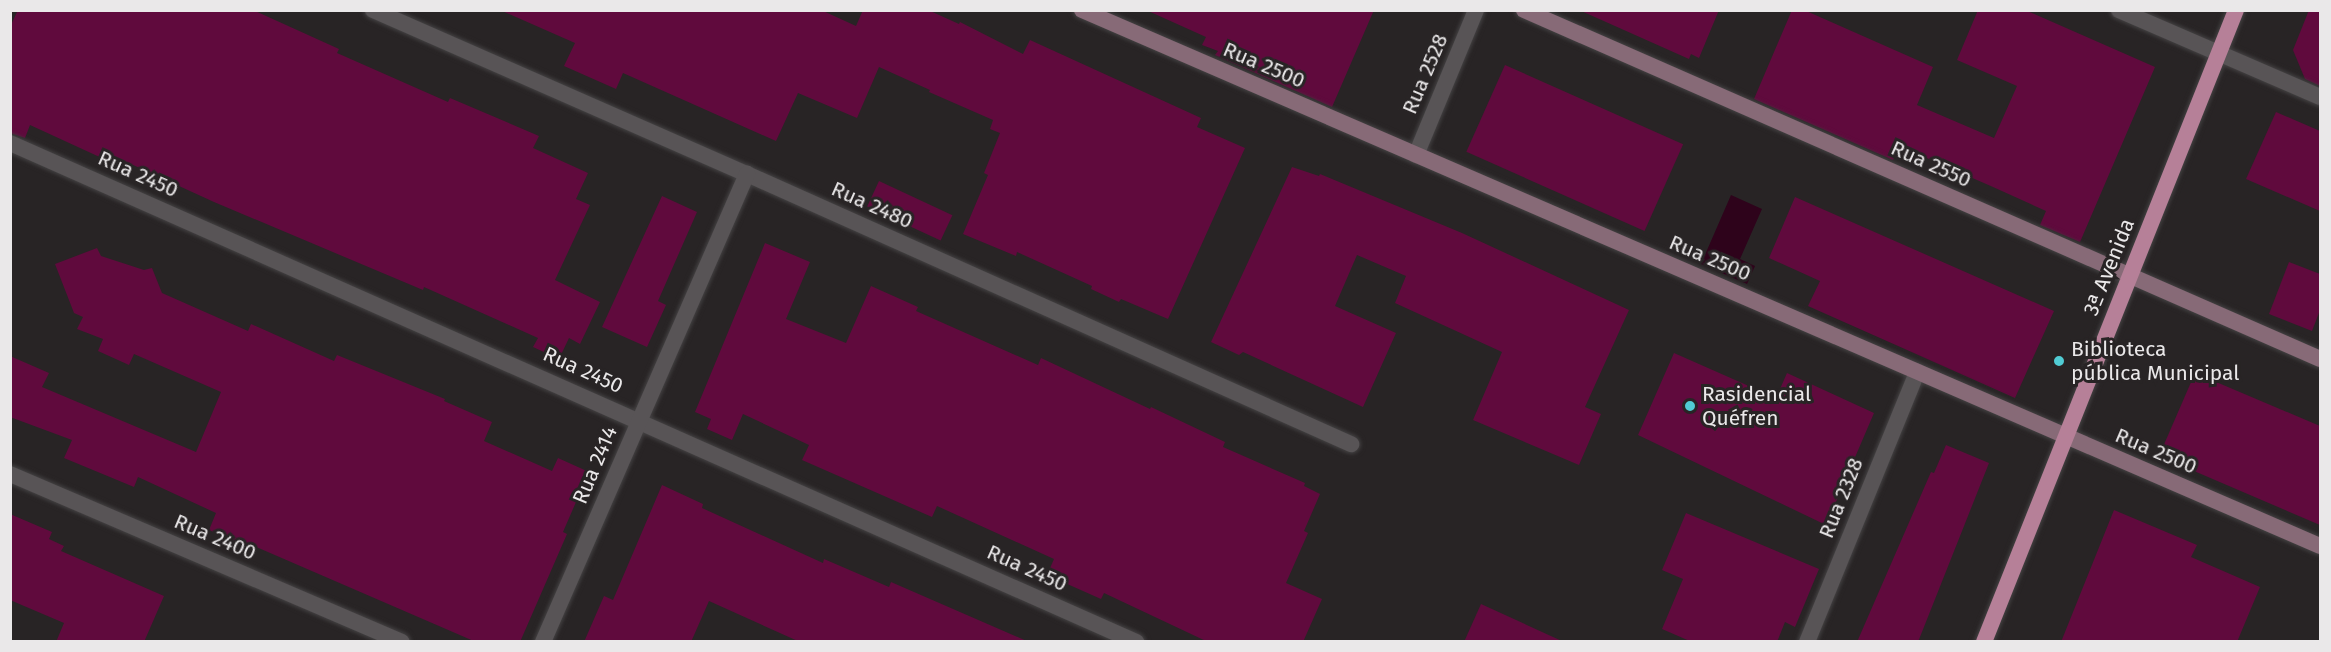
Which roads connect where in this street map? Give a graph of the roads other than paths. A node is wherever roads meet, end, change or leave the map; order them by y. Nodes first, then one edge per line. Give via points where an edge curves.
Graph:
1 (373, 10) edge
2 (1082, 10) edge
3 (1476, 10) edge
4 (1524, 10) edge
5 (2119, 10) edge
6 (2236, 10) edge
7 (2219, 53) junction
8 (2320, 97) edge
9 (10, 143) edge
10 (1416, 155) junction
11 (747, 174) junction
12 (2130, 276) junction
13 (2320, 359) edge
14 (1917, 372) junction
15 (639, 420) junction
16 (2066, 436) junction
17 (1351, 444) dead end
18 (10, 474) edge
19 (2320, 546) edge
20 (402, 642) edge
21 (543, 642) edge
22 (1136, 642) edge
23 (1807, 642) edge
24 (1984, 642) edge

1 - 11 street, Rua 2480
2 - 10 main road, Rua 2500
3 - 10 street, Rua 2528
4 - 12 main road, Rua 2550
5 - 7 street
6 - 7 main road, 3ª Avenida
7 - 8 street
7 - 12 main road, 3ª Avenida
9 - 15 street, Rua 2450
10 - 14 main road, Rua 2500
11 - 15 street, Rua 2414
11 - 17 street, Rua 2480
12 - 13 main road, Rua 2550
12 - 16 main road, 3ª Avenida
14 - 16 main road, Rua 2500
14 - 23 street, Rua 2328
15 - 21 street, Rua 2414
15 - 22 street, Rua 2450
16 - 19 main road, Rua 2500
16 - 24 main road, 3ª Avenida
18 - 20 street, Rua 2400

